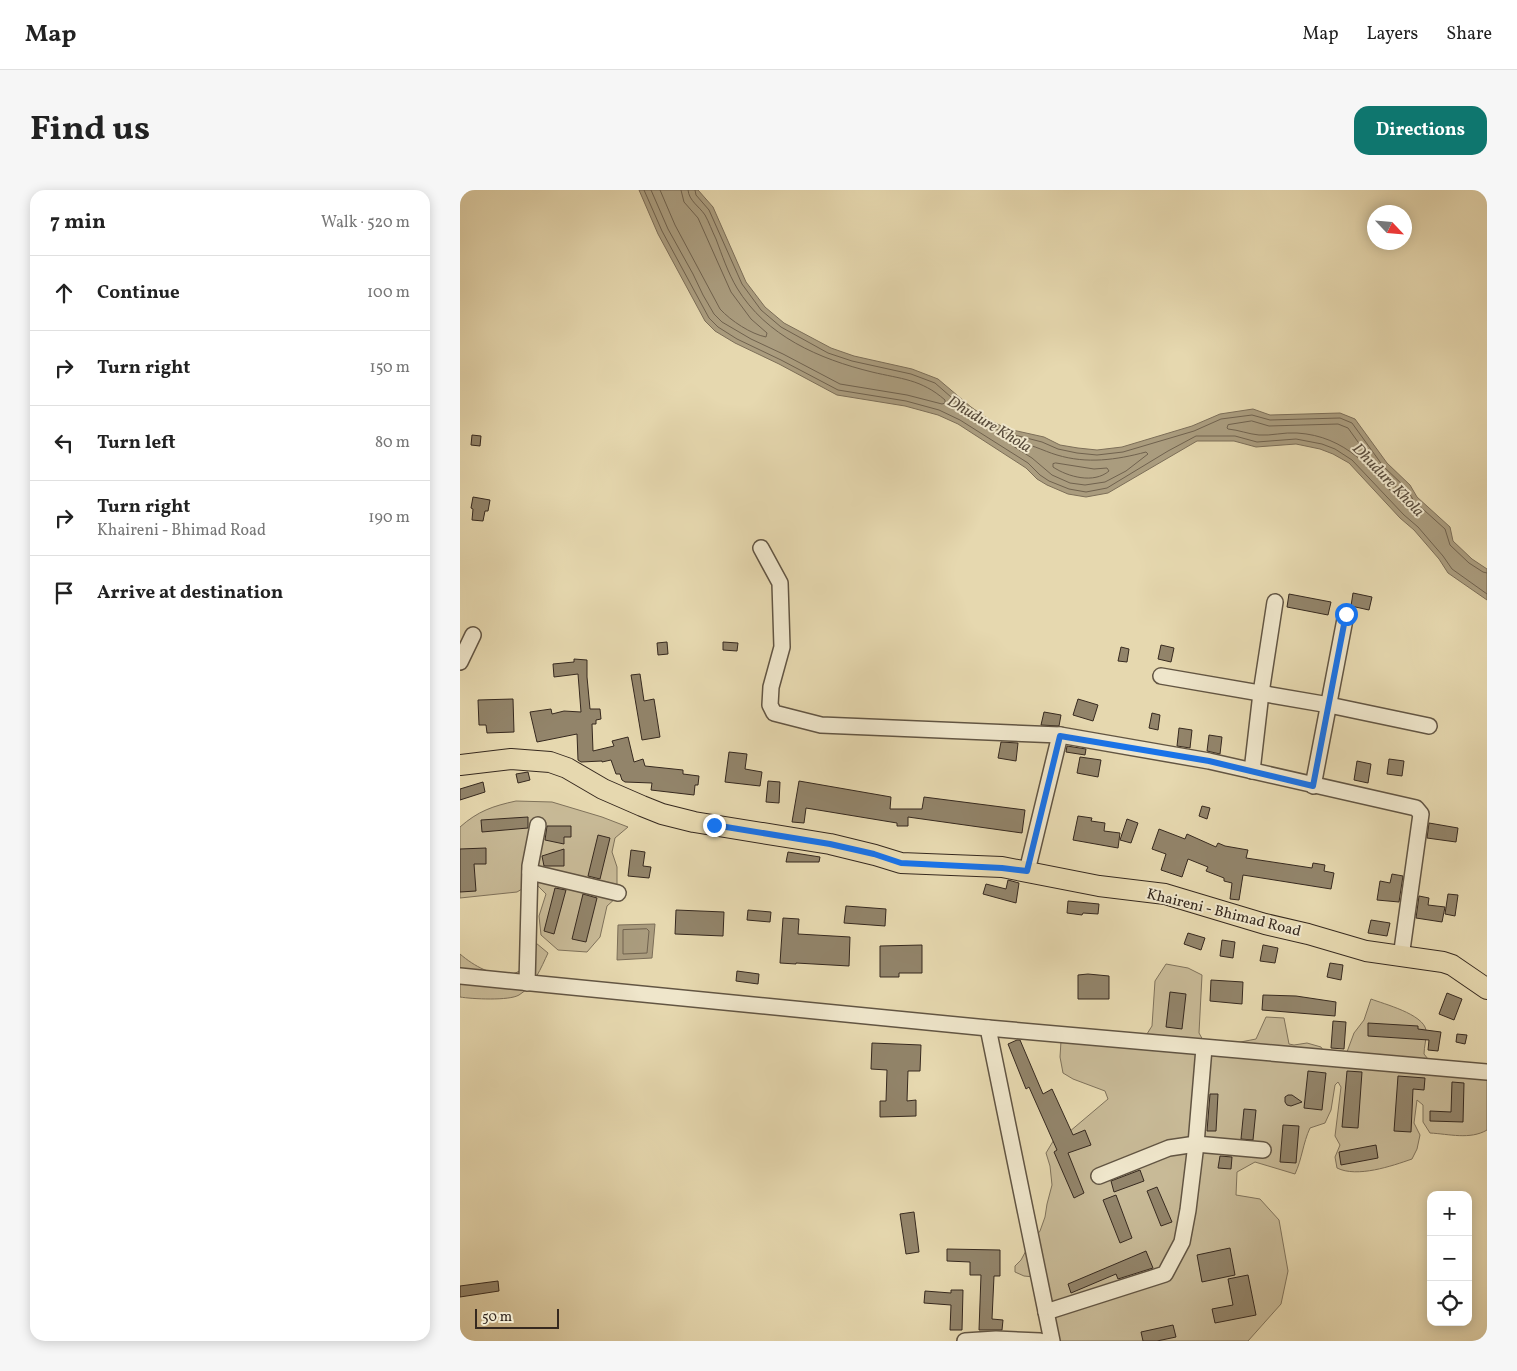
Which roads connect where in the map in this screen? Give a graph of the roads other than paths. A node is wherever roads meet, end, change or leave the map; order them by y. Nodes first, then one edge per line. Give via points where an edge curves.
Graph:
1 (761, 548) dead end
2 (1274, 602) dead end
3 (1346, 614) dead end
4 (473, 636) dead end
5 (460, 662) edge
6 (1161, 676) dead end
7 (1261, 693) junction
8 (1329, 705) junction
9 (1429, 726) dead end
10 (1060, 736) junction
11 (460, 766) edge
12 (1252, 771) junction
13 (1313, 786) junction
14 (538, 825) dead end
15 (1027, 871) junction
16 (530, 872) junction
17 (618, 893) dead end
18 (1401, 957) junction
19 (460, 976) edge
20 (527, 983) junction
21 (1487, 989) edge
22 (988, 1028) junction
23 (1204, 1048) junction
24 (1487, 1072) edge
25 (1196, 1144) junction
26 (1263, 1150) dead end
27 (1099, 1176) dead end
28 (1046, 1312) junction
29 (965, 1341) edge
30 (1040, 1341) edge
31 (1052, 1341) edge

1 - 10 street via 780,582 782,647 771,686 770,705 774,713 821,725
2 - 7 street
3 - 8 street
4 - 5 street
6 - 7 street
7 - 8 street
7 - 12 street
8 - 9 street
8 - 13 street
10 - 12 street
10 - 15 street
11 - 15 main road, Khaireni - Bhimad Road via 511,759 550,762 642,806 694,822 830,844 901,863
12 - 13 street
13 - 18 street via 1416,808 1422,814
14 - 16 street
15 - 18 main road, Khaireni - Bhimad Road via 1099,886 1166,894 1265,924
16 - 17 street
16 - 20 street
18 - 21 main road, Khaireni - Bhimad Road via 1452,965
19 - 20 street
20 - 22 street
22 - 23 street
22 - 28 street
23 - 24 street
23 - 25 street
25 - 26 street
25 - 27 street via 1169,1148
25 - 28 street via 1182,1242 1165,1274
28 - 31 street
29 - 30 street

